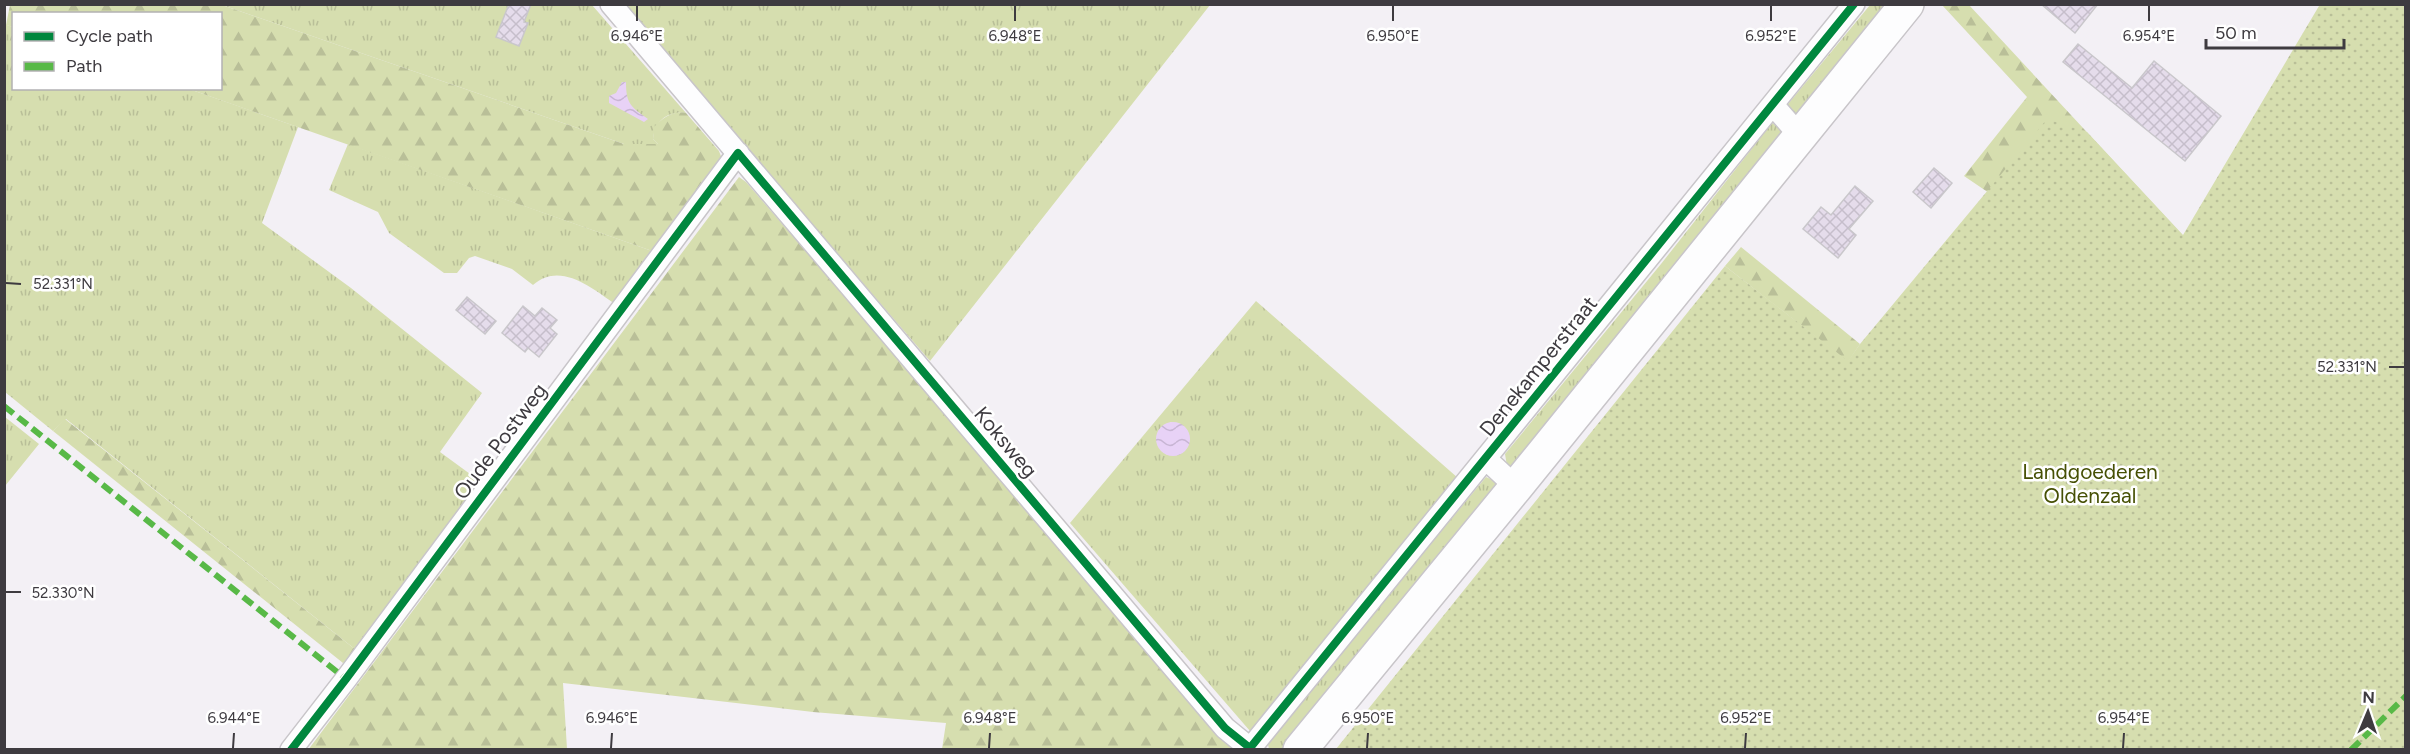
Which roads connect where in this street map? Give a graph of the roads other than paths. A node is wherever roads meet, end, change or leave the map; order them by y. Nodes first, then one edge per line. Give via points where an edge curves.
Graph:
1 (611, 4) edge
2 (1854, 4) edge
3 (1907, 4) edge
4 (1773, 105) junction
5 (1800, 136) junction
6 (738, 153) junction
7 (1486, 459) junction
8 (1516, 487) junction
9 (1250, 749) edge
10 (291, 750) edge
11 (1300, 750) edge

1 - 6 street, Koksweg
2 - 4 street, Denekamperstraat
3 - 5 main road
4 - 5 street
4 - 7 street, Denekamperstraat
5 - 8 main road
6 - 9 street, Koksweg via 1218,720
6 - 10 street, Oude Postweg
7 - 8 street, Denekamperstraat
7 - 9 street, Denekamperstraat
8 - 11 main road

